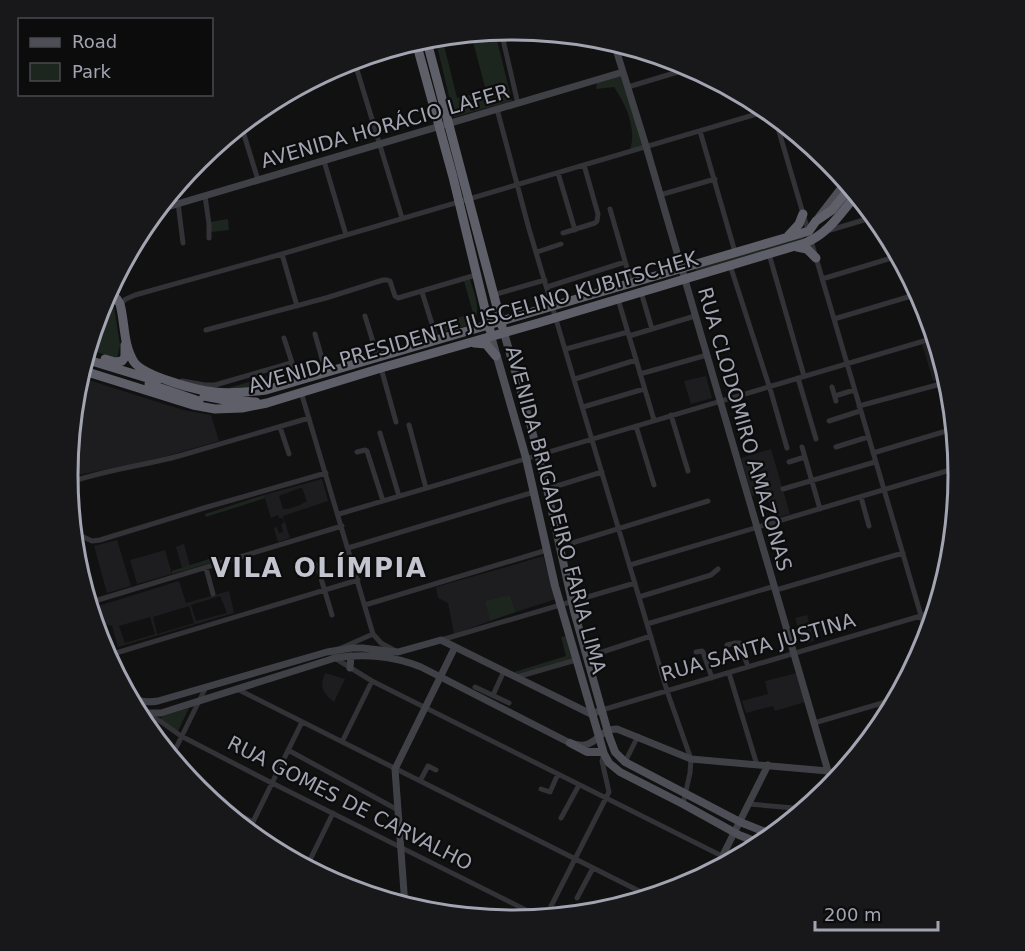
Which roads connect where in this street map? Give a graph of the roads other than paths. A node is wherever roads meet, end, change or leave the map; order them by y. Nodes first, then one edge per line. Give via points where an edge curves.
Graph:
1 (507, 40) edge
2 (503, 41) joint
3 (428, 49) edge
4 (419, 51) edge
5 (617, 53) edge
6 (357, 70) edge
7 (623, 72) junction
8 (675, 73) edge
9 (628, 87) junction
10 (518, 104) junction
11 (497, 110) junction
12 (755, 115) edge
13 (444, 125) junction
14 (700, 131) junction
15 (780, 133) edge
16 (244, 134) edge
17 (380, 144) junction
18 (646, 147) junction
19 (324, 161) junction
20 (584, 165) junction
21 (558, 173) junction
22 (715, 179) junction
23 (258, 180) junction
24 (517, 184) junction
25 (840, 189) edge
26 (660, 195) junction
27 (845, 195) edge
28 (205, 196) junction
29 (463, 200) junction
30 (850, 202) edge
31 (174, 203) edge
32 (178, 203) junction
33 (610, 209) dead end
34 (803, 214) junction
35 (838, 217) junction
36 (402, 218) junction
37 (864, 220) edge
38 (816, 221) junction
39 (853, 224) junction
40 (476, 230) junction
41 (575, 230) junction
42 (824, 232) junction
43 (563, 233) dead end
44 (346, 235) junction
45 (810, 235) junction
46 (467, 236) junction
47 (788, 236) junction
48 (209, 237) dead end
49 (183, 243) dead end
50 (561, 244) dead end
51 (469, 247) junction
52 (792, 247) junction
53 (537, 252) junction
54 (735, 252) junction
55 (282, 254) junction
56 (769, 254) junction
57 (816, 258) junction
58 (889, 259) edge
59 (625, 262) junction
60 (730, 266) junction
61 (681, 267) junction
62 (487, 269) junction
63 (476, 275) junction
64 (684, 279) junction
65 (822, 279) junction
66 (545, 280) junction
67 (630, 282) junction
68 (547, 286) junction
69 (423, 292) junction
70 (640, 292) junction
71 (117, 294) edge
72 (135, 295) junction
73 (909, 297) edge
74 (494, 298) junction
75 (115, 299) edge
76 (618, 299) junction
77 (483, 303) junction
78 (120, 304) junction
79 (297, 306) junction
80 (553, 306) junction
81 (523, 315) junction
82 (365, 316) dead end
83 (695, 316) junction
84 (556, 317) junction
85 (834, 319) junction
86 (501, 321) junction
87 (488, 325) junction
88 (652, 329) junction
89 (206, 330) dead end
90 (470, 330) junction
91 (504, 333) junction
92 (315, 334) dead end
93 (628, 334) junction
94 (126, 336) junction
95 (491, 336) junction
96 (284, 338) dead end
97 (437, 340) junction
98 (925, 340) edge
99 (469, 343) junction
100 (566, 349) junction
101 (707, 355) junction
102 (94, 356) edge
103 (496, 356) junction
104 (378, 358) junction
105 (636, 360) junction
106 (93, 361) edge
107 (291, 363) junction
108 (846, 363) junction
109 (91, 366) edge
110 (381, 368) junction
111 (90, 373) edge
112 (326, 373) junction
113 (640, 374) junction
114 (161, 377) junction
115 (801, 377) junction
116 (575, 379) junction
117 (298, 381) junction
118 (938, 385) edge
119 (768, 387) junction
120 (832, 387) dead end
121 (644, 389) junction
122 (266, 390) junction
123 (854, 390) junction
124 (301, 392) junction
125 (225, 400) junction
126 (720, 400) junction
127 (267, 403) junction
128 (525, 404) junction
129 (510, 405) junction
130 (583, 407) junction
131 (242, 408) junction
132 (860, 408) junction
133 (671, 415) junction
134 (309, 418) junction
135 (654, 420) junction
136 (829, 421) dead end
137 (396, 422) dead end
138 (409, 425) dead end
139 (636, 426) junction
140 (280, 427) junction
141 (945, 431) edge
142 (380, 433) dead end
143 (868, 437) junction
144 (592, 438) junction
145 (816, 439) dead end
146 (802, 447) dead end
147 (836, 447) dead end
148 (787, 448) dead end
149 (357, 452) dead end
150 (873, 453) junction
151 (288, 454) dead end
152 (538, 454) junction
153 (526, 458) junction
154 (805, 458) junction
155 (789, 462) dead end
156 (876, 462) junction
157 (688, 471) dead end
158 (948, 471) edge
159 (602, 472) junction
160 (326, 473) junction
161 (78, 480) edge
162 (812, 481) junction
163 (654, 485) dead end
164 (426, 488) junction
165 (547, 489) junction
166 (783, 489) dead end
167 (884, 490) junction
168 (534, 492) junction
169 (399, 496) junction
170 (861, 496) junction
171 (383, 501) junction
172 (708, 501) dead end
173 (820, 509) junction
174 (339, 514) junction
175 (342, 526) junction
176 (870, 526) dead end
177 (758, 528) junction
178 (619, 529) junction
179 (543, 532) junction
180 (82, 536) edge
181 (559, 547) junction
182 (348, 548) junction
183 (547, 550) junction
184 (903, 553) junction
185 (317, 565) dead end
186 (630, 565) junction
187 (206, 568) junction
188 (718, 569) dead end
189 (358, 580) junction
190 (635, 583) junction
191 (775, 588) junction
192 (324, 590) junction
193 (213, 594) dead end
194 (639, 597) junction
195 (96, 601) edge
196 (572, 602) junction
197 (365, 605) junction
198 (561, 605) junction
199 (332, 615) dead end
200 (922, 616) joint
201 (647, 624) junction
202 (651, 636) junction
203 (375, 637) junction
204 (441, 640) junction
205 (727, 645) dead end
206 (455, 647) junction
207 (417, 648) junction
208 (398, 652) junction
209 (696, 652) dead end
210 (116, 653) edge
211 (332, 654) junction
212 (794, 654) junction
213 (351, 656) junction
214 (586, 657) junction
215 (576, 660) junction
216 (415, 665) junction
217 (748, 667) junction
218 (350, 668) junction
219 (504, 671) junction
220 (729, 673) junction
221 (440, 677) junction
222 (517, 677) junction
223 (712, 678) junction
224 (372, 681) junction
225 (206, 687) junction
226 (475, 687) dead end
227 (237, 689) junction
228 (667, 691) junction
229 (493, 695) junction
230 (198, 702) junction
231 (884, 702) edge
232 (142, 703) edge
233 (509, 703) dead end
234 (425, 708) junction
235 (602, 710) junction
236 (161, 712) junction
237 (148, 713) edge
238 (591, 714) junction
239 (151, 717) edge
240 (160, 722) junction
241 (302, 722) junction
242 (814, 723) junction
243 (607, 729) junction
244 (181, 736) junction
245 (638, 736) junction
246 (598, 738) junction
247 (342, 742) junction
248 (570, 743) junction
249 (175, 750) edge
250 (288, 750) junction
251 (603, 753) junction
252 (691, 759) junction
253 (625, 762) junction
254 (757, 765) junction
255 (768, 765) junction
256 (395, 769) junction
257 (436, 770) dead end
258 (828, 771) junction
259 (831, 771) edge
260 (558, 774) junction
261 (828, 775) edge
262 (420, 781) junction
263 (272, 783) junction
264 (579, 785) junction
265 (541, 789) dead end
266 (685, 793) junction
267 (606, 798) junction
268 (683, 804) junction
269 (749, 804) junction
270 (793, 808) edge
271 (398, 810) junction
272 (333, 813) junction
273 (243, 817) edge
274 (561, 818) dead end
275 (253, 822) joint
276 (740, 822) junction
277 (763, 831) edge
278 (735, 832) junction
279 (751, 839) edge
280 (401, 847) junction
281 (722, 856) joint
282 (575, 859) junction
283 (310, 860) edge
284 (593, 868) junction
285 (639, 891) edge
286 (404, 897) edge
287 (577, 898) dead end
288 (548, 909) edge
289 (527, 910) edge

1 - 2 street
2 - 10 street
3 - 13 highway, AVENIDA BRIGADEIRO FARIA LIMA
4 - 13 highway, AVENIDA BRIGADEIRO FARIA LIMA
5 - 7 street, RUA CLODOMIRO AMAZONAS
6 - 17 street
7 - 9 street, RUA CLODOMIRO AMAZONAS
7 - 10 street, AVENIDA HORÁCIO LAFER
8 - 9 street
9 - 18 street, RUA CLODOMIRO AMAZONAS
10 - 11 street, AVENIDA HORÁCIO LAFER
11 - 13 street, AVENIDA HORÁCIO LAFER
11 - 24 street
12 - 14 street
13 - 17 street, AVENIDA HORÁCIO LAFER
13 - 29 highway, AVENIDA BRIGADEIRO FARIA LIMA
14 - 18 street
14 - 22 street
15 - 34 street
16 - 23 street
17 - 19 street, AVENIDA HORÁCIO LAFER
17 - 36 street
18 - 20 street
18 - 26 street, RUA CLODOMIRO AMAZONAS
19 - 23 street, AVENIDA HORÁCIO LAFER
19 - 44 street
20 - 21 street
20 - 41 street via 598,218 595,224
21 - 24 street
21 - 41 street
22 - 26 street
22 - 54 street
23 - 28 street, AVENIDA HORÁCIO LAFER
24 - 29 street
24 - 53 street
25 - 38 main road
26 - 61 street, RUA CLODOMIRO AMAZONAS
27 - 38 highway
28 - 32 street, AVENIDA HORÁCIO LAFER
28 - 48 street
29 - 36 street
29 - 40 highway, AVENIDA BRIGADEIRO FARIA LIMA
29 - 46 highway, AVENIDA BRIGADEIRO FARIA LIMA
30 - 35 highway, AVENIDA PRESIDENTE JUSCELINO KUBITSCHEK
31 - 32 street, AVENIDA HORÁCIO LAFER
32 - 49 street
33 - 59 street
34 - 45 street
34 - 47 highway
35 - 39 street
35 - 42 highway, AVENIDA PRESIDENTE JUSCELINO KUBITSCHEK
36 - 44 street
37 - 39 street
38 - 45 highway
39 - 42 street
40 - 46 highway
40 - 62 highway, AVENIDA BRIGADEIRO FARIA LIMA
41 - 43 street
42 - 45 highway, AVENIDA PRESIDENTE JUSCELINO KUBITSCHEK
44 - 55 street
45 - 47 highway, AVENIDA PRESIDENTE JUSCELINO KUBITSCHEK
45 - 52 highway, AVENIDA PRESIDENTE JUSCELINO KUBITSCHEK
45 - 57 street
46 - 51 highway, AVENIDA BRIGADEIRO FARIA LIMA
47 - 54 highway, AVENIDA PRESIDENTE JUSCELINO KUBITSCHEK
50 - 53 street
51 - 62 highway via 478,245
51 - 63 highway, AVENIDA BRIGADEIRO FARIA LIMA
52 - 56 highway, AVENIDA PRESIDENTE JUSCELINO KUBITSCHEK
52 - 57 highway via 807,249
53 - 66 street
54 - 61 highway, AVENIDA PRESIDENTE JUSCELINO KUBITSCHEK
55 - 72 street
55 - 79 street
56 - 60 highway, AVENIDA PRESIDENTE JUSCELINO KUBITSCHEK
56 - 115 street
57 - 65 street
58 - 65 street
59 - 67 street
59 - 68 street
60 - 64 highway, AVENIDA PRESIDENTE JUSCELINO KUBITSCHEK
60 - 119 street
61 - 64 street, RUA CLODOMIRO AMAZONAS
61 - 67 highway, AVENIDA PRESIDENTE JUSCELINO KUBITSCHEK
62 - 74 highway, AVENIDA BRIGADEIRO FARIA LIMA
63 - 69 street
63 - 77 highway, AVENIDA BRIGADEIRO FARIA LIMA
64 - 70 highway, AVENIDA PRESIDENTE JUSCELINO KUBITSCHEK
64 - 83 street, RUA CLODOMIRO AMAZONAS
65 - 85 street
66 - 68 street
66 - 74 street
67 - 80 highway, AVENIDA PRESIDENTE JUSCELINO KUBITSCHEK
68 - 80 street
69 - 79 street via 400,298 395,296 390,281 383,280
69 - 97 street
70 - 76 highway, AVENIDA PRESIDENTE JUSCELINO KUBITSCHEK
70 - 88 street
71 - 72 street
72 - 78 street
73 - 85 street
74 - 81 highway via 506,312
74 - 86 highway, AVENIDA BRIGADEIRO FARIA LIMA
75 - 78 highway
76 - 84 highway, AVENIDA PRESIDENTE JUSCELINO KUBITSCHEK
76 - 93 street
77 - 87 highway, AVENIDA BRIGADEIRO FARIA LIMA
77 - 90 highway via 479,320
78 - 94 highway
79 - 89 street
80 - 81 highway, AVENIDA PRESIDENTE JUSCELINO KUBITSCHEK
80 - 84 street
81 - 86 highway, AVENIDA PRESIDENTE JUSCELINO KUBITSCHEK
82 - 104 street
83 - 88 street
83 - 101 street, RUA CLODOMIRO AMAZONAS
84 - 91 highway, AVENIDA PRESIDENTE JUSCELINO KUBITSCHEK
84 - 100 street
85 - 108 street
86 - 87 highway, AVENIDA PRESIDENTE JUSCELINO KUBITSCHEK
86 - 91 highway, AVENIDA BRIGADEIRO FARIA LIMA
87 - 90 highway, AVENIDA PRESIDENTE JUSCELINO KUBITSCHEK
87 - 95 highway, AVENIDA BRIGADEIRO FARIA LIMA
88 - 93 street
90 - 97 highway, AVENIDA PRESIDENTE JUSCELINO KUBITSCHEK
91 - 95 highway, AVENIDA PRESIDENTE JUSCELINO KUBITSCHEK
91 - 128 main road, AVENIDA BRIGADEIRO FARIA LIMA
92 - 112 street
93 - 100 street
93 - 105 street
94 - 102 highway via 121,362
94 - 114 highway, AVENIDA PRESIDENTE JUSCELINO KUBITSCHEK via 131,356 140,369
95 - 99 highway, AVENIDA PRESIDENTE JUSCELINO KUBITSCHEK
95 - 103 main road, AVENIDA BRIGADEIRO FARIA LIMA
96 - 107 street
97 - 104 highway, AVENIDA PRESIDENTE JUSCELINO KUBITSCHEK
98 - 108 street
99 - 103 highway via 486,344
99 - 110 highway, AVENIDA PRESIDENTE JUSCELINO KUBITSCHEK
100 - 116 street
101 - 113 street
101 - 126 street, RUA CLODOMIRO AMAZONAS
103 - 129 main road, AVENIDA BRIGADEIRO FARIA LIMA
104 - 112 highway, AVENIDA PRESIDENTE JUSCELINO KUBITSCHEK
105 - 113 street
105 - 116 street
106 - 125 highway
107 - 114 street via 215,385
107 - 117 street
108 - 115 street
108 - 123 street
109 - 131 highway via 208,404
110 - 124 highway, AVENIDA PRESIDENTE JUSCELINO KUBITSCHEK
110 - 137 street
111 - 131 highway, AVENIDA PRESIDENTE JUSCELINO KUBITSCHEK via 194,405
112 - 117 highway, AVENIDA PRESIDENTE JUSCELINO KUBITSCHEK
113 - 121 street
114 - 122 highway, AVENIDA PRESIDENTE JUSCELINO KUBITSCHEK via 216,392
115 - 119 street
115 - 145 street
116 - 130 street
117 - 122 highway, AVENIDA PRESIDENTE JUSCELINO KUBITSCHEK
118 - 132 street
119 - 126 street
119 - 148 street
120 - 123 street via 835,398
121 - 130 street
121 - 135 street
122 - 125 highway
123 - 132 street
124 - 127 highway, AVENIDA PRESIDENTE JUSCELINO KUBITSCHEK
124 - 134 street
125 - 127 highway
126 - 133 street
126 - 177 street, RUA CLODOMIRO AMAZONAS
127 - 131 highway, AVENIDA PRESIDENTE JUSCELINO KUBITSCHEK
128 - 129 main road
128 - 152 main road, AVENIDA BRIGADEIRO FARIA LIMA
129 - 153 main road, AVENIDA BRIGADEIRO FARIA LIMA
130 - 144 street
132 - 136 street
132 - 143 street
133 - 135 street
133 - 157 street
134 - 140 street
134 - 160 street
135 - 139 street
138 - 164 street
139 - 144 street
139 - 163 street
140 - 151 street
140 - 161 street via 160,462
141 - 150 street
142 - 169 street
143 - 147 street
143 - 150 street
144 - 152 street
144 - 159 street
146 - 154 street
149 - 171 street via 367,451
150 - 156 street
152 - 153 street
152 - 165 main road, AVENIDA BRIGADEIRO FARIA LIMA
153 - 164 street
153 - 168 main road, AVENIDA BRIGADEIRO FARIA LIMA
154 - 155 street
154 - 162 street
156 - 162 street
156 - 167 street
158 - 167 street
159 - 165 street
159 - 178 street
160 - 174 street
160 - 180 street via 100,540
162 - 166 street
162 - 173 street
164 - 169 street
165 - 181 main road, AVENIDA BRIGADEIRO FARIA LIMA
167 - 170 street
167 - 184 street
168 - 179 main road, AVENIDA BRIGADEIRO FARIA LIMA
168 - 182 street
169 - 171 street
170 - 173 street
170 - 176 street
171 - 174 street
172 - 178 street
173 - 177 street
174 - 175 street
175 - 182 street
175 - 187 street
177 - 186 street
177 - 191 street, RUA CLODOMIRO AMAZONAS
178 - 181 street
178 - 186 street
179 - 181 main road via 550,544
179 - 183 main road, AVENIDA BRIGADEIRO FARIA LIMA
181 - 196 main road, AVENIDA BRIGADEIRO FARIA LIMA
182 - 189 street
183 - 197 street
183 - 198 main road, AVENIDA BRIGADEIRO FARIA LIMA
184 - 191 street
184 - 200 street
185 - 192 street
186 - 190 street
187 - 193 street
187 - 195 street
188 - 194 street via 711,575
189 - 192 street
189 - 197 street
190 - 194 street
190 - 196 street
191 - 201 street
191 - 212 street, RUA CLODOMIRO AMAZONAS
192 - 199 street
192 - 210 street
194 - 201 street
196 - 198 street
196 - 214 main road, AVENIDA BRIGADEIRO FARIA LIMA
197 - 203 street
198 - 204 street
198 - 215 main road, AVENIDA BRIGADEIRO FARIA LIMA
200 - 212 street, RUA SANTA JUSTINA
201 - 202 street
202 - 214 street
202 - 228 street
203 - 208 street
203 - 211 street
204 - 206 street
204 - 207 street
205 - 217 street via 740,643
206 - 219 street
206 - 221 street
207 - 208 street
207 - 216 street via 411,657
208 - 211 street via 362,648
209 - 223 street via 703,652
211 - 213 street
211 - 218 street
211 - 225 street
211 - 227 street
212 - 217 street, RUA SANTA JUSTINA
212 - 242 street, RUA CLODOMIRO AMAZONAS
213 - 216 street
213 - 218 street
214 - 235 main road, AVENIDA BRIGADEIRO FARIA LIMA
215 - 222 street
215 - 238 main road, AVENIDA BRIGADEIRO FARIA LIMA
216 - 221 street
217 - 220 street, RUA SANTA JUSTINA
218 - 224 street
219 - 222 street
219 - 229 street
220 - 223 street, RUA SANTA JUSTINA
220 - 254 street
221 - 234 street
221 - 248 street
222 - 238 street
223 - 228 street, RUA SANTA JUSTINA
224 - 234 street
224 - 247 street
225 - 230 street
225 - 232 street
226 - 229 street
227 - 230 street
227 - 241 street
228 - 235 street, RUA SANTA JUSTINA
228 - 252 street
229 - 233 street
230 - 236 street
230 - 244 street
231 - 242 street
234 - 256 street
234 - 260 street
235 - 238 street, RUA SANTA JUSTINA
235 - 243 main road, AVENIDA BRIGADEIRO FARIA LIMA
236 - 237 street
236 - 240 street
238 - 246 main road, AVENIDA BRIGADEIRO FARIA LIMA
239 - 240 street, RUA GOMES DE CARVALHO
240 - 244 street, RUA GOMES DE CARVALHO
241 - 247 street
241 - 250 street
242 - 258 street, RUA CLODOMIRO AMAZONAS
243 - 245 street
243 - 246 street
243 - 253 main road, AVENIDA BRIGADEIRO FARIA LIMA via 615,752
244 - 249 street
244 - 263 street, RUA GOMES DE CARVALHO
245 - 252 street
245 - 253 street
246 - 248 street via 590,744
246 - 251 main road, AVENIDA BRIGADEIRO FARIA LIMA
247 - 256 street
248 - 251 main road via 587,752
250 - 263 street
250 - 271 street
251 - 267 street via 609,789
251 - 268 main road, AVENIDA BRIGADEIRO FARIA LIMA via 620,772
252 - 254 street
252 - 266 street
253 - 266 main road
254 - 255 street
255 - 258 street
255 - 269 street
256 - 262 street
256 - 271 street
257 - 262 street via 428,766
258 - 259 street
258 - 261 street, RUA CLODOMIRO AMAZONAS
260 - 264 street
260 - 265 street via 550,792
262 - 282 street
263 - 272 street, RUA GOMES DE CARVALHO
263 - 275 street
264 - 267 street
264 - 274 street
266 - 268 street
266 - 276 main road
267 - 281 street
267 - 282 street
268 - 278 main road, AVENIDA BRIGADEIRO FARIA LIMA
269 - 270 street
269 - 276 street
271 - 280 street
272 - 280 street, RUA GOMES DE CARVALHO
272 - 283 street
273 - 275 street
276 - 277 main road
276 - 278 street
278 - 279 main road, AVENIDA BRIGADEIRO FARIA LIMA
278 - 281 street
280 - 286 street
280 - 289 street, RUA GOMES DE CARVALHO
282 - 284 street
282 - 288 street
284 - 285 street
284 - 287 street

